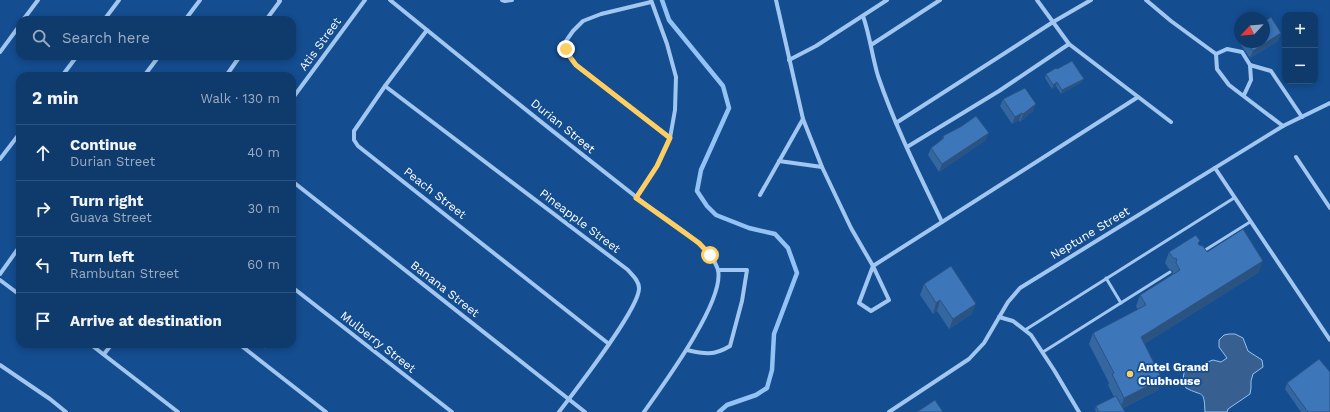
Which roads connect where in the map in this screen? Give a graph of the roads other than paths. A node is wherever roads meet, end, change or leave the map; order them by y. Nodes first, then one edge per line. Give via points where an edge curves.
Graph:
1 (38, 0) edge
2 (119, 0) edge
3 (200, 0) edge
4 (279, 0) edge
5 (365, 0) edge
6 (390, 0) edge
7 (502, 0) edge
8 (512, 0) edge
9 (776, 0) edge
10 (887, 0) edge
11 (940, 0) edge
12 (1037, 0) edge
13 (1091, 0) edge
14 (1146, 0) edge
15 (651, 1) edge
16 (27, 16) edge
17 (107, 16) edge
18 (188, 16) edge
19 (269, 16) edge
20 (863, 16) junction
21 (1053, 22) junction
22 (16, 30) edge
23 (427, 30) junction
24 (1069, 44) junction
25 (871, 45) junction
26 (0, 52) edge
27 (1216, 54) junction
28 (74, 60) edge
29 (156, 60) edge
30 (237, 60) edge
31 (789, 60) junction
32 (1250, 65) junction
33 (65, 72) edge
34 (147, 72) edge
35 (229, 72) edge
36 (385, 86) junction
37 (296, 94) edge
38 (1244, 95) junction
39 (1138, 97) junction
40 (1330, 103) edge
41 (1302, 117) junction
42 (803, 119) junction
43 (1171, 122) dead end
44 (896, 123) junction
45 (1283, 126) junction
46 (16, 138) edge
47 (670, 138) junction
48 (907, 147) junction
49 (1296, 157) dead end
50 (0, 159) edge
51 (779, 161) junction
52 (822, 167) junction
53 (1215, 168) junction
54 (296, 184) edge
55 (760, 195) dead end
56 (636, 198) junction
57 (1234, 198) junction
58 (1330, 208) edge
59 (942, 222) junction
60 (1250, 222) junction
61 (16, 252) edge
62 (1197, 255) edge
63 (873, 266) junction
64 (718, 270) junction
65 (1170, 272) dead end
66 (0, 274) edge
67 (1106, 278) junction
68 (0, 280) edge
69 (16, 291) edge
70 (296, 291) edge
71 (1121, 303) junction
72 (1000, 317) junction
73 (1025, 330) junction
74 (1330, 340) edge
75 (609, 344) junction
76 (96, 348) edge
77 (109, 348) edge
78 (244, 348) edge
79 (687, 350) junction
80 (1043, 352) junction
81 (104, 354) junction
82 (0, 365) edge
83 (569, 399) junction
84 (66, 412) edge
85 (178, 412) edge
86 (326, 412) edge
87 (452, 412) edge
88 (559, 412) edge
89 (585, 412) edge
90 (644, 412) edge
91 (889, 412) edge
92 (1079, 412) edge

1 - 16 street
2 - 17 street
3 - 18 street
4 - 19 street
5 - 37 street, Atis Street
6 - 23 street, Durian Street
7 - 8 street
9 - 31 street
10 - 20 street
11 - 25 street
12 - 21 street
13 - 21 street
14 - 27 street
15 - 47 street via 676,77 675,110
15 - 47 street via 583,21 566,41 566,49 576,65
20 - 25 street
20 - 31 street
21 - 24 street
21 - 44 street
22 - 26 street
23 - 36 street, Peach Street
23 - 56 street, Durian Street
24 - 39 street
24 - 48 street via 999,91
25 - 44 street via 878,75
27 - 32 street via 1227,49 1242,52
27 - 38 street via 1218,69 1229,85
28 - 33 street
29 - 34 street
30 - 35 street
31 - 42 street
32 - 38 street via 1251,80
32 - 41 street via 1271,71
36 - 75 street, Pineapple Street via 628,270 636,279 639,288 636,300
36 - 75 street, Peach Street via 354,131 354,140 358,146
38 - 45 street
39 - 43 street
39 - 59 street
40 - 41 street, Neptune Street
41 - 45 street, Neptune Street
42 - 51 street
42 - 52 street
44 - 48 street
45 - 53 street, Neptune Street
46 - 50 street
47 - 56 street via 657,166
48 - 59 street
49 - 58 street
51 - 52 street
51 - 55 street
52 - 63 street via 851,228
53 - 57 street
53 - 72 street, Neptune Street via 1020,288
54 - 83 street, Banana Street
56 - 64 street, Durian Street via 699,243 710,255
57 - 60 street
57 - 67 lane
59 - 63 street
60 - 62 lane
60 - 74 street
61 - 66 street
63 - 63 street via 889,300 871,312 859,303
64 - 79 street via 714,297
64 - 79 street via 747,270 730,346 720,352 706,354
65 - 71 lane
67 - 71 lane
67 - 73 lane
68 - 69 street
70 - 87 street, Mulberry Street
71 - 80 lane
72 - 73 street via 1013,321
72 - 91 street, Neptune Street via 984,343 969,359
73 - 80 street
75 - 83 street, Pineapple Street
76 - 81 street
77 - 81 street
78 - 86 street
79 - 90 street
80 - 92 street
81 - 85 street
82 - 84 street
83 - 88 street, Pineapple Street
83 - 89 street, Banana Street

